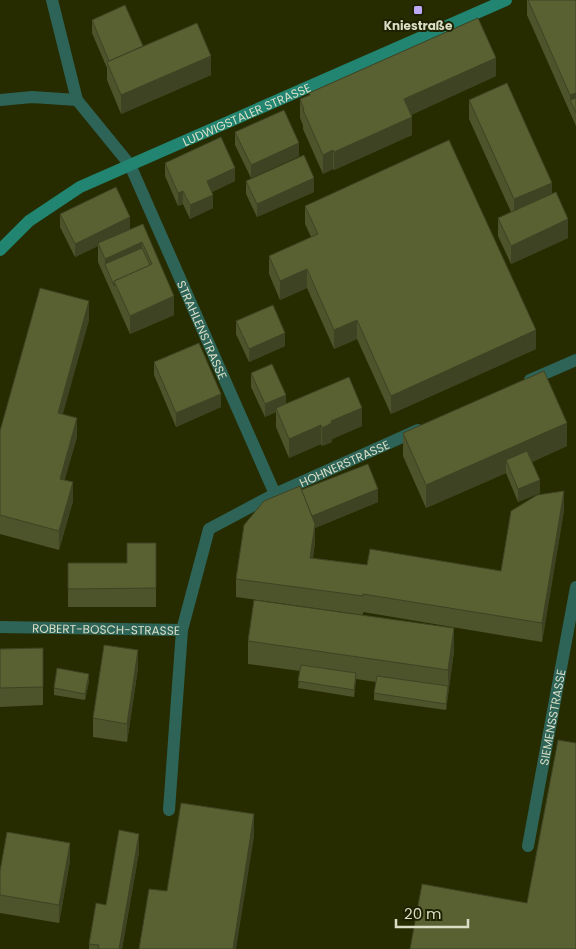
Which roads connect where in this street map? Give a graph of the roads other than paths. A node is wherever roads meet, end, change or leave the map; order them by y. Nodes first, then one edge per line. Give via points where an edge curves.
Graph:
1 (52, 0) edge
2 (498, 2) edge
3 (0, 100) edge
4 (77, 100) junction
5 (130, 165) junction
6 (0, 250) edge
7 (576, 360) edge
8 (521, 384) edge
9 (430, 425) edge
10 (275, 494) junction
11 (576, 587) edge
12 (574, 607) edge
13 (0, 627) edge
14 (182, 630) junction
15 (169, 810) dead end
16 (528, 846) dead end

1 - 4 street
2 - 5 main road, LUDWIGSTALER STRASSE
3 - 4 street via 32,97
4 - 5 street, STRAHLENSTRASSE
5 - 6 main road, LUDWIGSTALER STRASSE via 80,187 29,221
5 - 10 street, STRAHLENSTRASSE
7 - 8 street
9 - 10 street, HOHNERSTRASSE
10 - 14 street, HOHNERSTRASSE via 210,529
11 - 12 street, SIEMENSSTRASSE
12 - 16 street, SIEMENSSTRASSE
13 - 14 street, ROBERT-BOSCH-STRASSE
14 - 15 street, ROBERT-BOSCH-STRASSE

